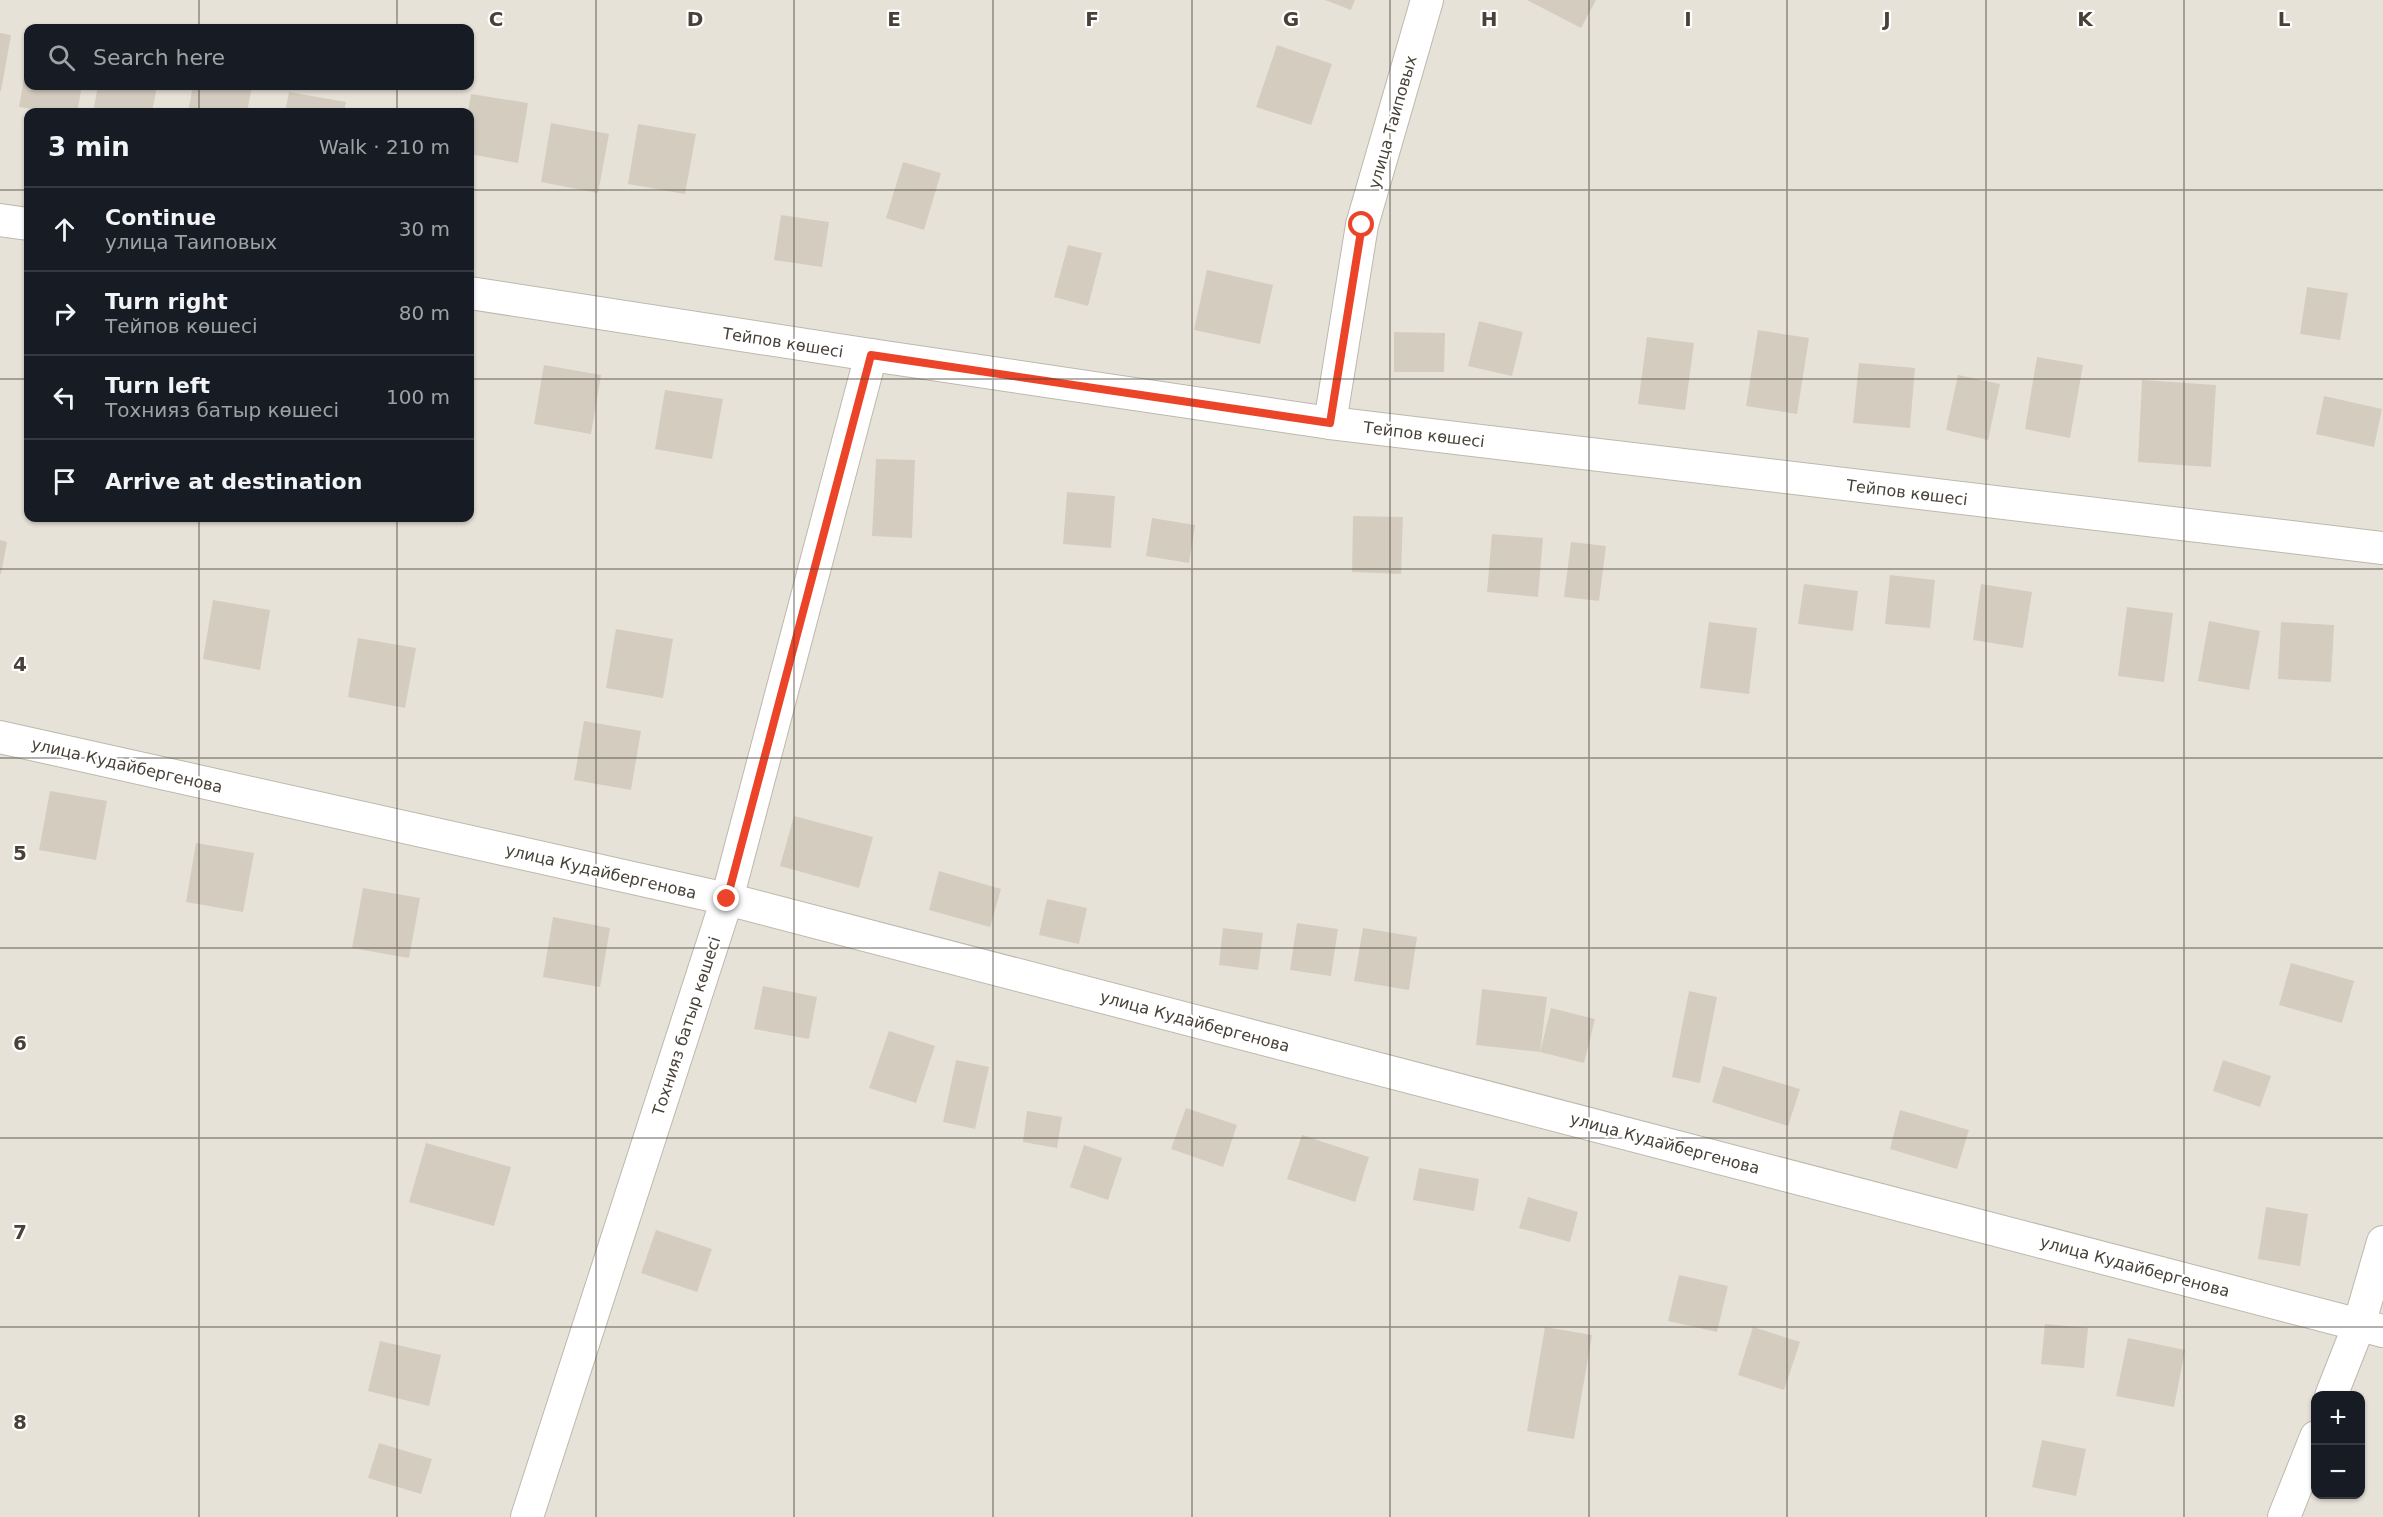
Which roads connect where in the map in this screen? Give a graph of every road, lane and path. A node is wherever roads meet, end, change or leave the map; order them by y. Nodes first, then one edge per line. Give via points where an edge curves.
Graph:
1 (1427, 0) edge
2 (0, 220) edge
3 (24, 223) edge
4 (474, 294) edge
5 (871, 355) junction
6 (1330, 423) junction
7 (2383, 548) edge
8 (0, 737) edge
9 (727, 899) junction
10 (2383, 1242) edge
11 (2371, 1328) edge
12 (2333, 1391) edge
13 (2313, 1445) edge
14 (527, 1517) edge
15 (2284, 1517) edge

1 - 6 street, улица Таиповых via 1362,225
2 - 3 street
4 - 5 street, Тейпов көшесі
5 - 6 street, Тейпов көшесі
5 - 9 street, Тохнияз батыр көшесі
6 - 7 street, Тейпов көшесі
8 - 9 street, улица Кудайбергенова
9 - 11 street, улица Кудайбергенова
9 - 14 street, Тохнияз батыр көшесі
10 - 11 street
11 - 12 street
13 - 15 street

